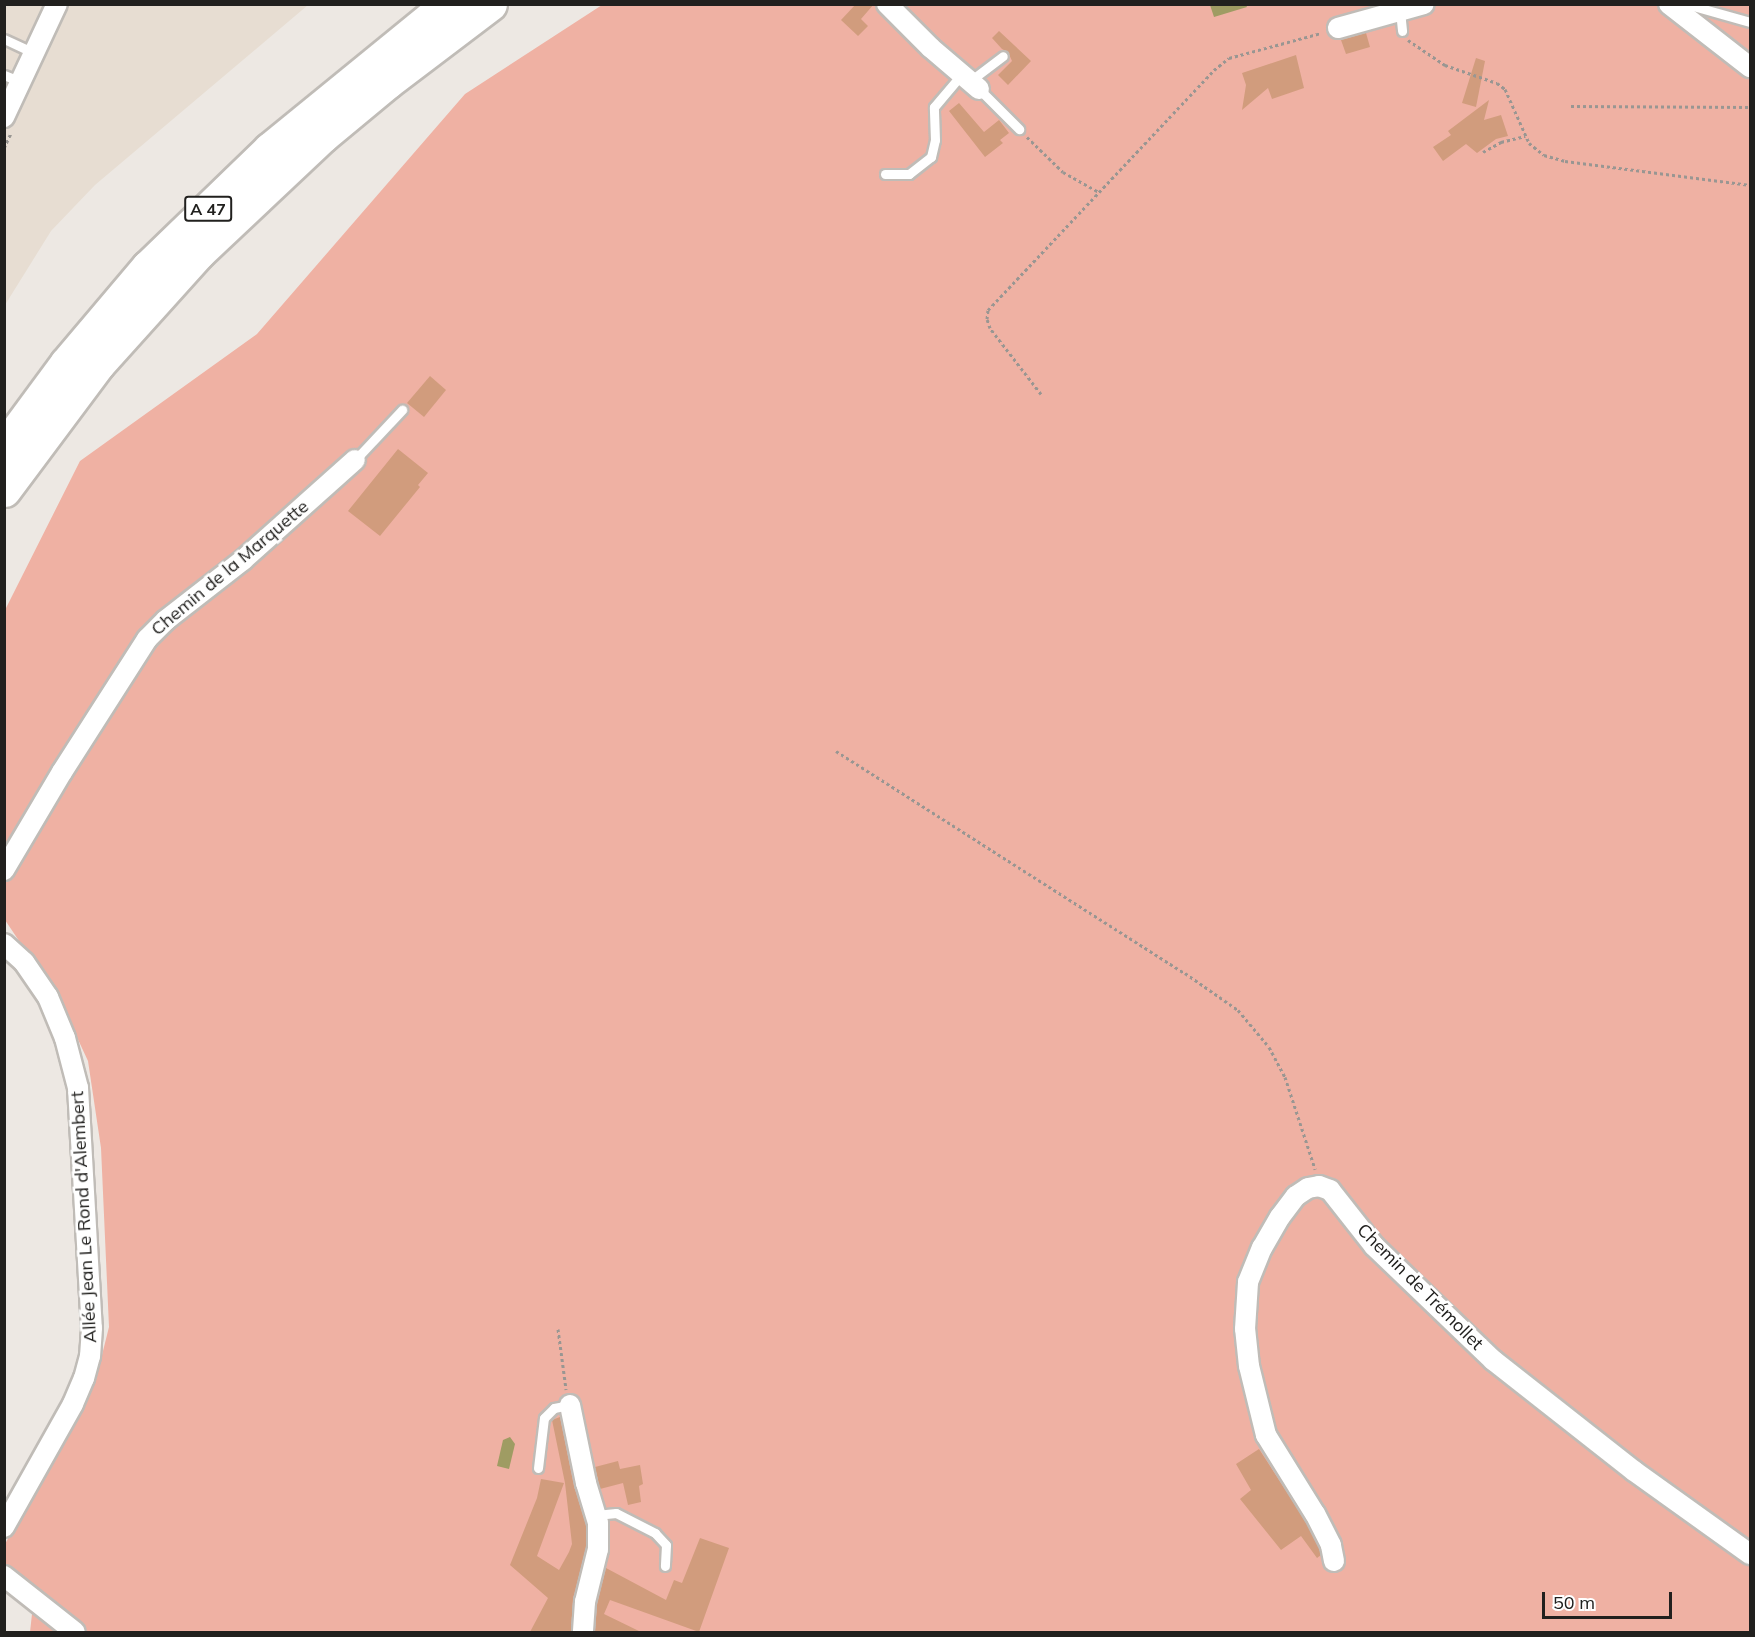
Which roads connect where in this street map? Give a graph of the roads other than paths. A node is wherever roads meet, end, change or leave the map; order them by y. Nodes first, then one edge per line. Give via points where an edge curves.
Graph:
1 (57, 4) edge
2 (448, 4) edge
3 (490, 4) edge
4 (887, 4) edge
5 (1424, 4) edge
6 (1669, 4) edge
7 (1686, 4) edge
8 (1400, 11) junction
9 (1750, 22) edge
10 (1338, 28) road end
11 (1402, 32) road end
12 (4, 39) edge
13 (34, 53) junction
14 (1003, 56) dead end
15 (1750, 67) edge
16 (13, 78) edge
17 (970, 81) junction
18 (4, 117) edge
19 (1019, 129) road end
20 (885, 174) dead end
21 (402, 410) dead end
22 (4, 448) edge
23 (355, 460) joint
24 (4, 490) edge
25 (4, 870) edge
26 (4, 944) edge
27 (570, 1405) joint
28 (538, 1468) dead end
29 (596, 1515) junction
30 (4, 1527) edge
31 (1750, 1554) edge
32 (1334, 1561) dead end
33 (665, 1566) dead end
34 (4, 1576) edge
35 (75, 1632) edge
36 (583, 1632) edge

1 - 13 street
2 - 22 highway, A 47 via 270,149 148,267 66,364
3 - 24 highway, A 47 via 322,136 199,252 98,364
4 - 17 street
5 - 8 street
6 - 15 street
7 - 9 lane
8 - 10 street
8 - 11 lane
12 - 13 lane
13 - 16 street
14 - 17 lane
16 - 18 street
17 - 19 lane
17 - 20 lane via 934,107 931,157 909,174
21 - 23 lane
23 - 25 street, Chemin de la Marquette via 147,639
26 - 30 street, Allée Jean Le Rond d'Alembert via 24,962 48,997 65,1038 78,1088 92,1328 90,1356 73,1404
27 - 28 lane via 554,1408 544,1418
27 - 29 street
29 - 33 lane via 616,1513 655,1533 666,1545
29 - 36 street via 598,1549 585,1602
31 - 32 street, Chemin de Trémollet via 1634,1471 1493,1360 1374,1246 1329,1190 1319,1185 1296,1196 1262,1248 1248,1282 1245,1329 1248,1366 1266,1435 1315,1514 1331,1545
34 - 35 street

